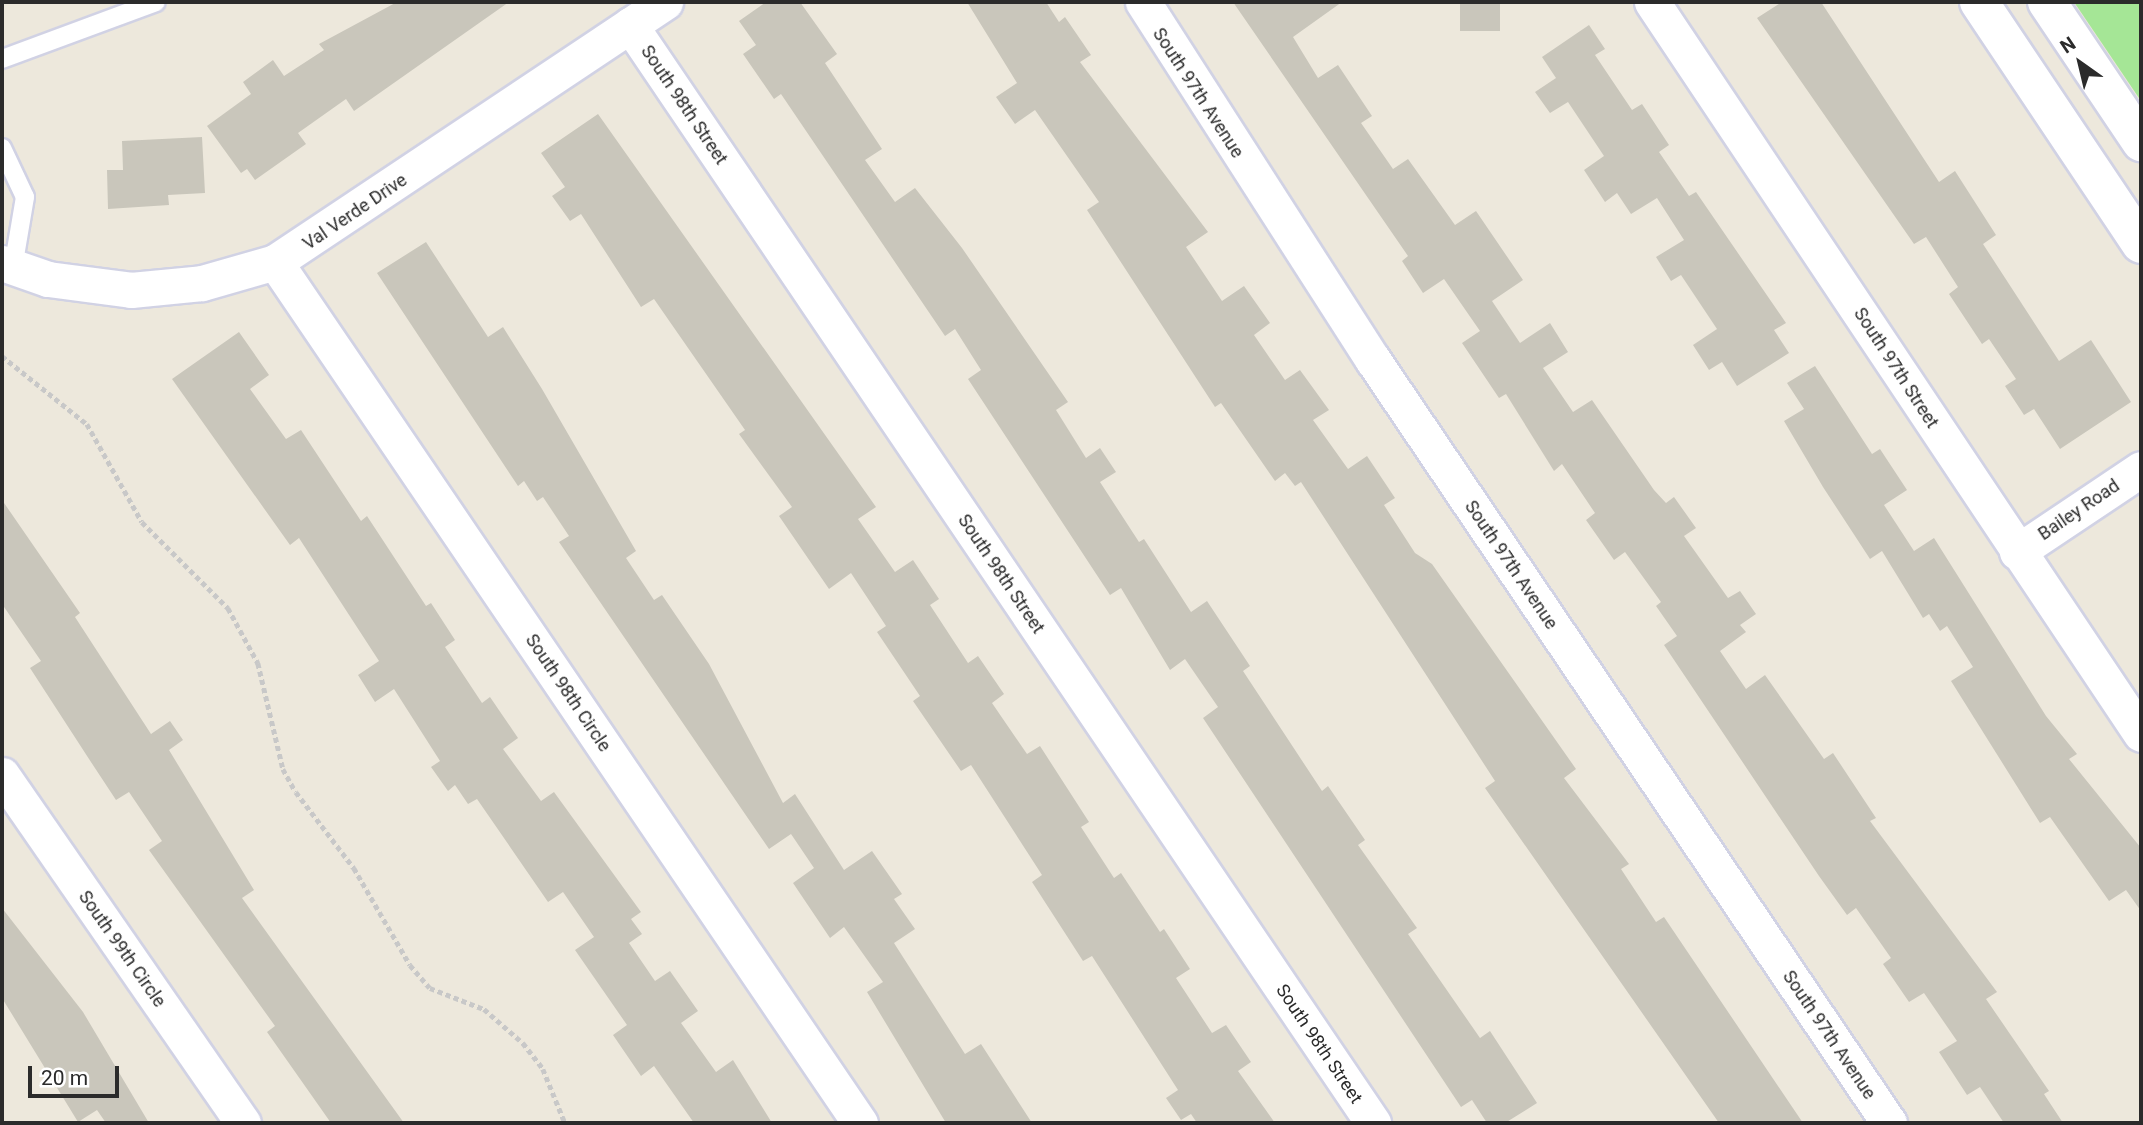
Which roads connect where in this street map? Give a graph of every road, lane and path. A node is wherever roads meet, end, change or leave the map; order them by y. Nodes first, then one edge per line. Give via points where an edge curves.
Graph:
1 (156, 2) edge
2 (665, 2) edge
3 (1143, 2) edge
4 (1653, 2) edge
5 (1979, 2) edge
6 (2047, 2) edge
7 (630, 25) junction
8 (2, 59) edge
9 (2141, 142) edge
10 (2, 148) edge
11 (2141, 244) edge
12 (275, 262) junction
13 (7, 266) edge
14 (2, 356) edge
15 (2141, 469) edge
16 (2017, 552) junction
17 (2141, 734) edge
18 (2, 775) edge
19 (243, 1123) edge
20 (565, 1123) edge
21 (860, 1123) edge
22 (1373, 1123) edge
23 (1889, 1123) edge

1 - 8 lane
2 - 7 street, Val Verde Drive
3 - 23 street, South 97th Avenue via 1162,42 1373,360
4 - 16 street, South 97th Street
5 - 11 main road
6 - 9 main road
7 - 12 street, Val Verde Drive
7 - 22 street, South 98th Street
10 - 13 lane via 25,197
12 - 13 street, Val Verde Drive via 202,282 143,290 77,285
12 - 21 street, South 98th Circle
14 - 20 path via 87,424 142,522 228,608 258,663 283,769 296,792 354,867 410,965 430,988 484,1009 523,1043 543,1069
15 - 16 street, Bailey Road
16 - 17 street, South 97th Street
18 - 19 street, South 99th Circle

